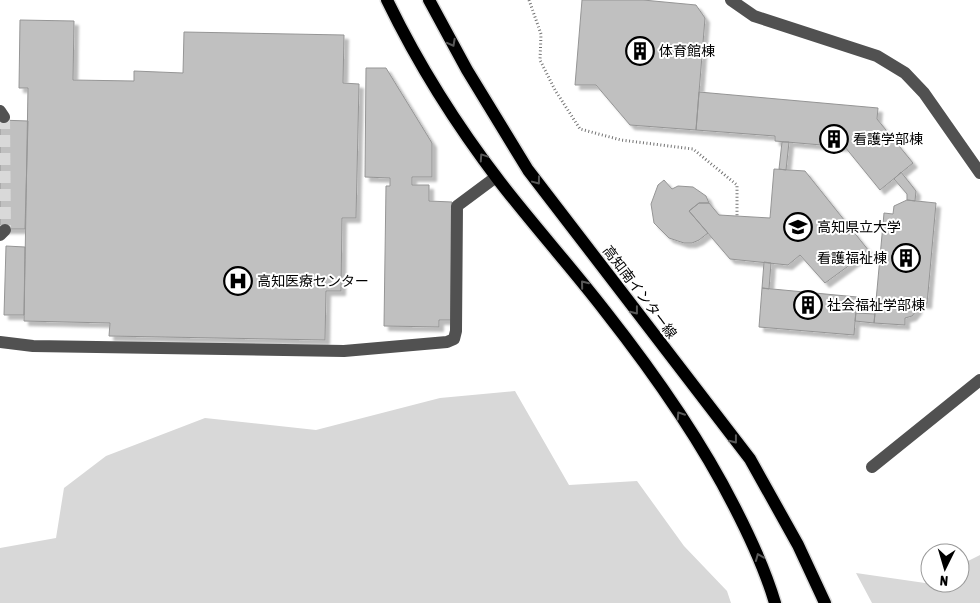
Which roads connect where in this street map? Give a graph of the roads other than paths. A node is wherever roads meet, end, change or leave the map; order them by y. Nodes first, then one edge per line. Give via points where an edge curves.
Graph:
1 (387, 0) edge
2 (429, 0) edge
3 (730, 0) edge
4 (980, 173) edge
5 (496, 177) junction
6 (0, 342) edge
7 (980, 380) edge
8 (872, 467) dead end
9 (775, 603) edge
10 (825, 603) edge

5 -> 1 main road via 436,88 403,34
2 -> 10 main road, 高知南インター線 via 528,170 750,460 798,544
3 - 4 street via 754,16 877,56 905,73 924,93
5 - 6 street via 457,206 456,331 454,339 447,342 344,351 33,346
9 -> 5 main road via 754,546 717,473 660,383
7 - 8 street

